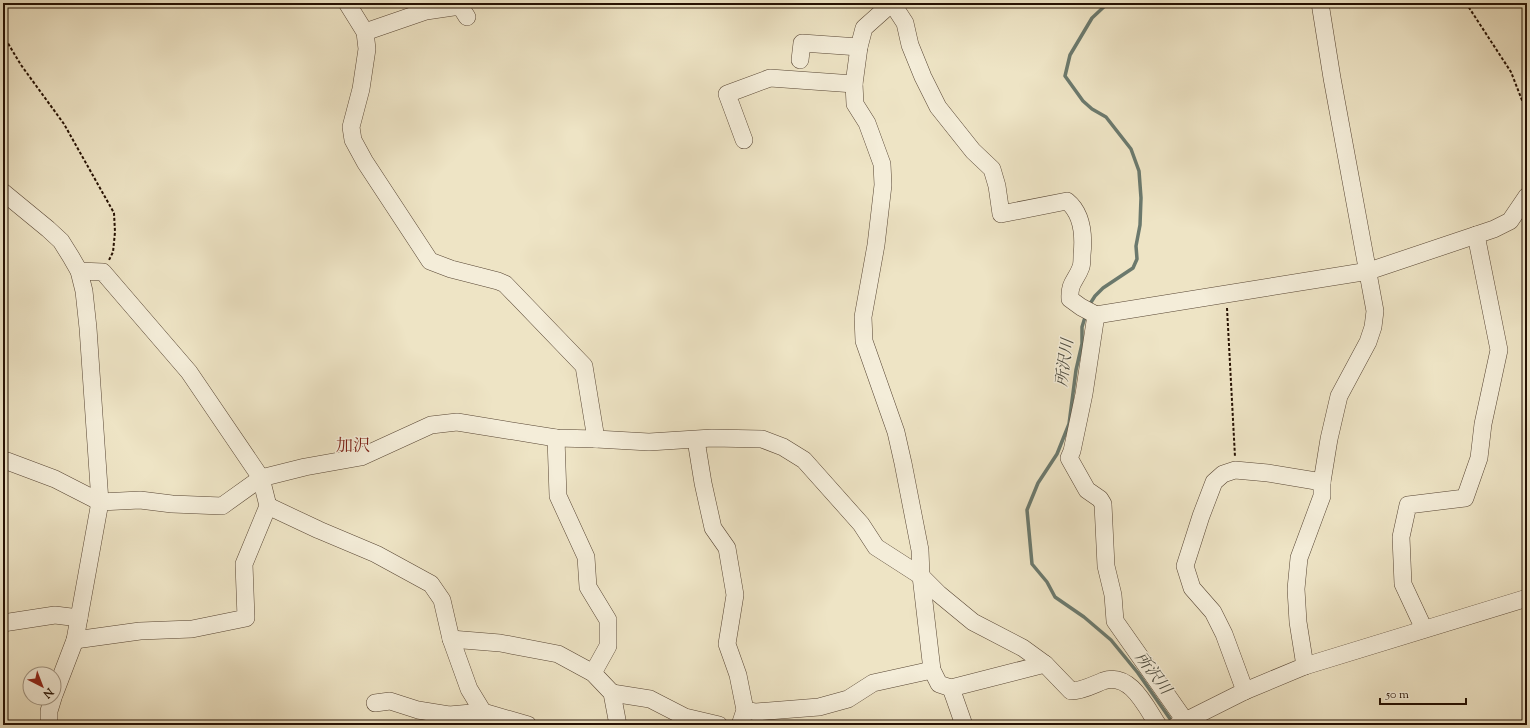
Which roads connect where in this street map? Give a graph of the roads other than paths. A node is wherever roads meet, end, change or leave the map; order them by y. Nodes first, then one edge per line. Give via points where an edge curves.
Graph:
1 (347, 3) edge
2 (892, 3) edge
3 (1320, 3) edge
4 (467, 17) dead end
5 (365, 32) junction
6 (859, 47) junction
7 (800, 60) dead end
8 (854, 84) junction
9 (744, 140) dead end
10 (3, 192) edge
11 (1527, 196) edge
12 (1476, 235) junction
13 (79, 271) junction
14 (1369, 271) junction
15 (1088, 311) junction
16 (556, 438) junction
17 (596, 439) junction
18 (696, 440) junction
19 (3, 461) edge
20 (261, 478) junction
21 (1322, 482) junction
22 (100, 502) junction
23 (268, 506) junction
24 (921, 576) junction
25 (1527, 598) edge
26 (79, 618) junction
27 (3, 623) edge
28 (1424, 630) junction
29 (451, 639) junction
30 (75, 640) junction
31 (1044, 664) junction
32 (1305, 666) junction
33 (932, 670) junction
34 (593, 673) junction
35 (62, 674) edge
36 (951, 688) junction
37 (1245, 691) junction
38 (612, 693) junction
39 (375, 703) dead end
40 (51, 706) edge
41 (482, 712) junction
42 (742, 717) edge
43 (49, 724) edge
44 (1184, 724) edge
45 (528, 725) edge
46 (618, 725) edge
47 (719, 725) edge
48 (964, 725) edge
49 (1158, 725) edge

1 - 5 street
2 - 6 street via 864,28
2 - 15 street via 905,23 910,45 938,107 973,151 992,169 1001,214 1066,201 1071,205 1080,220 1084,238 1081,267 1070,288 1070,299
3 - 14 street via 1333,86
4 - 5 street via 460,6 426,11
5 - 17 street via 368,49 351,127 353,140 365,162 430,261 505,284 584,366
6 - 7 street via 802,43
6 - 8 street
8 - 9 street via 770,78 727,94
8 - 24 street via 855,104 867,123 882,164 883,185 863,317 864,341 896,432 920,550
10 - 13 street via 60,241
11 - 12 street via 1510,221
12 - 14 street
12 - 28 street via 1499,350 1483,424 1479,458 1465,498 1408,505 1400,537 1404,584
13 - 20 street via 103,272 189,372
13 - 22 street via 88,328
14 - 15 street via 1227,295
14 - 21 street via 1375,311 1373,327 1368,342 1339,396 1328,439
15 - 44 street via 1084,394 1072,451 1068,458 1087,490 1103,504 1106,566 1113,595 1115,621
16 - 17 street
16 - 20 street via 457,422 431,425 361,457
16 - 34 street via 558,496 586,557 588,587 608,620 608,646
17 - 18 street via 649,442
18 - 24 street via 762,439 783,447 804,460 861,524 876,547
18 - 42 street via 713,528 727,548 735,595 727,644 738,675
19 - 22 street via 55,479
20 - 22 street via 222,506 140,500
20 - 23 street
21 - 32 street via 1322,496 1299,558 1296,589
21 - 37 street via 1235,470 1223,474 1214,482 1201,516 1185,566 1192,588 1213,612 1224,634
22 - 26 street
23 - 29 street via 376,554 431,584 442,600
23 - 30 street via 244,564 246,618 192,628 140,631
24 - 31 street via 973,622 1023,648
24 - 33 street
25 - 28 street
26 - 27 street via 55,615
26 - 30 street
28 - 32 street
29 - 34 street via 500,643 558,654
29 - 41 street via 469,689
30 - 35 street
31 - 36 street
31 - 49 street via 1071,691 1078,691 1109,679 1122,681 1136,692
32 - 37 street
33 - 36 street via 939,684
33 - 42 street via 873,683 848,699 819,707 756,712
34 - 38 street
36 - 48 street
37 - 44 street
38 - 46 street
38 - 47 street via 650,699 685,717
39 - 41 street via 390,701 418,710 449,715
40 - 43 street
41 - 45 street

